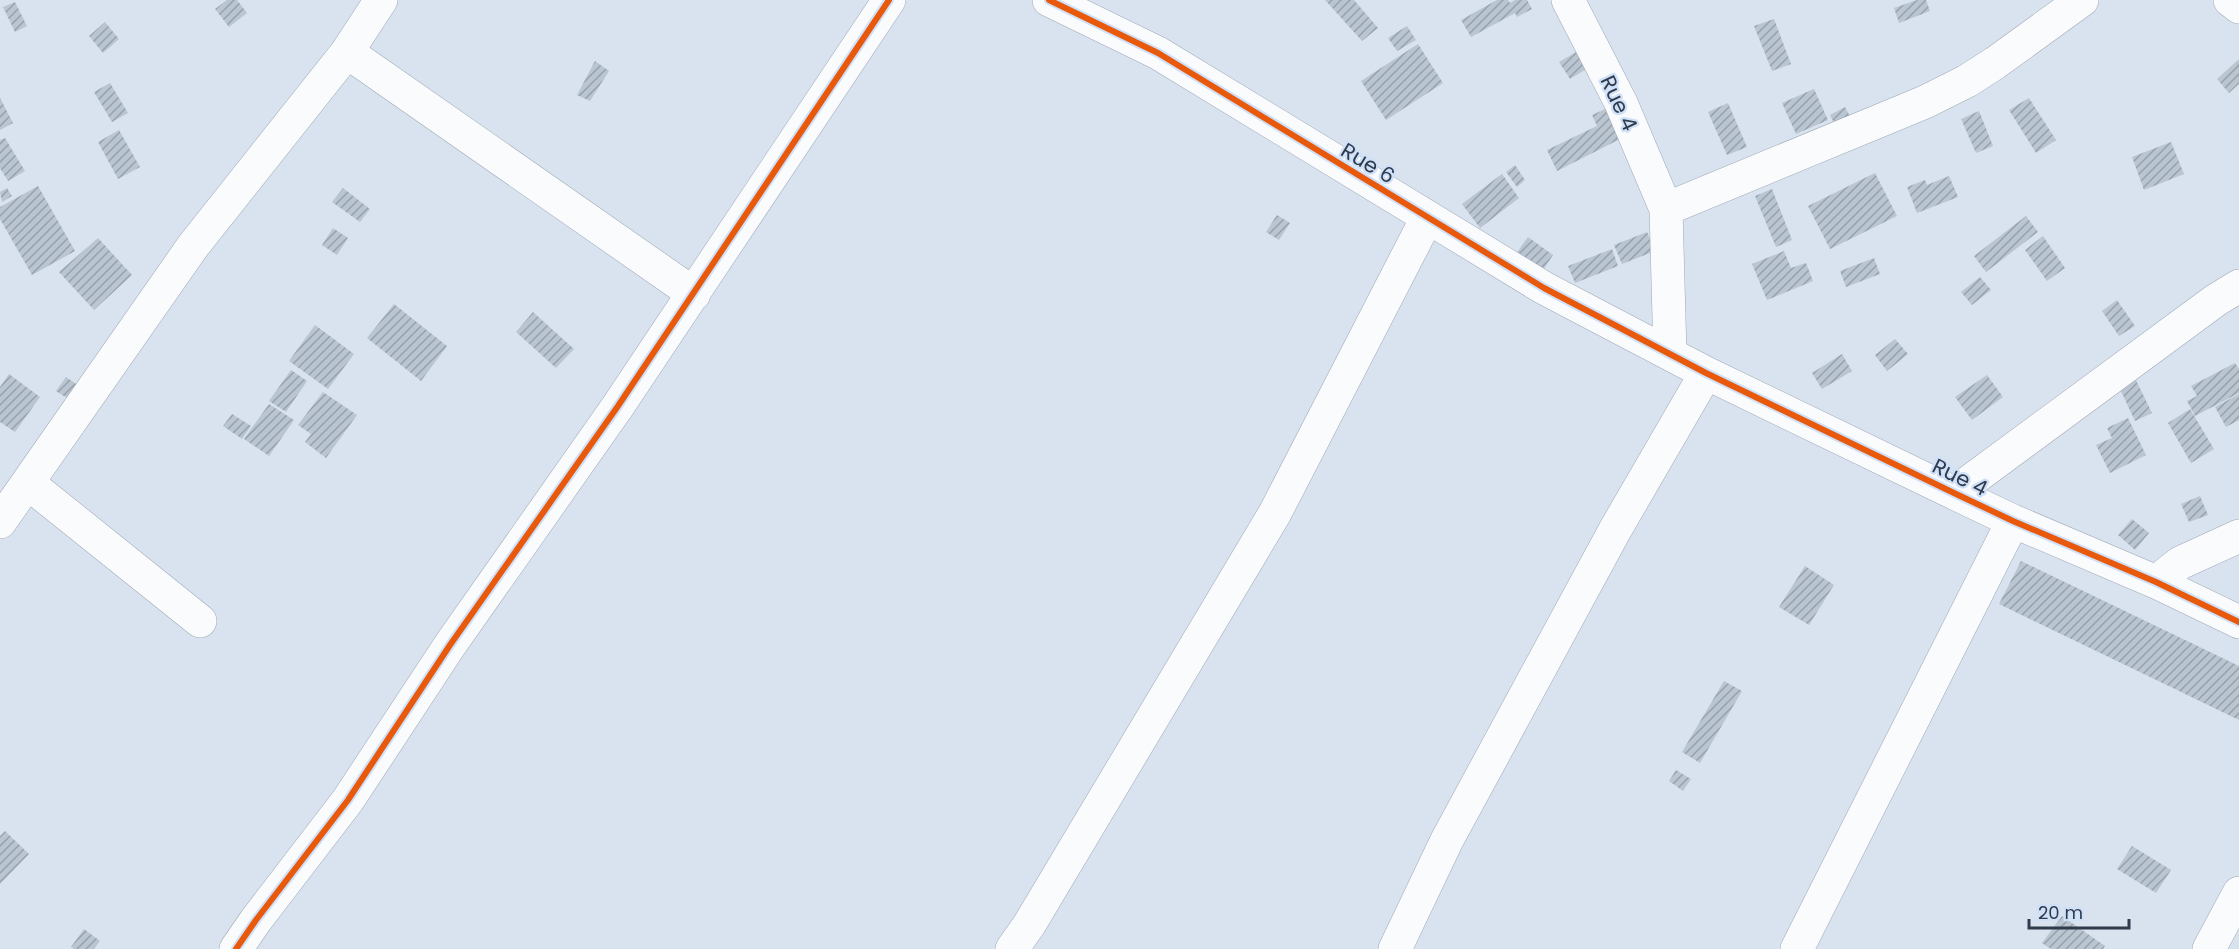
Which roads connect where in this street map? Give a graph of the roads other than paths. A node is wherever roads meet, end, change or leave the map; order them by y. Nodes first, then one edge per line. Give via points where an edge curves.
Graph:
1 (381, 0) edge
2 (889, 0) edge
3 (1049, 0) edge
4 (1568, 0) edge
5 (2082, 0) edge
6 (2230, 0) edge
7 (2239, 6) edge
8 (347, 52) junction
9 (1665, 209) junction
10 (1427, 218) junction
11 (2239, 286) edge
12 (694, 294) junction
13 (1670, 354) junction
14 (1706, 373) junction
15 (28, 483) junction
16 (1954, 493) junction
17 (2013, 521) junction
18 (0, 522) edge
19 (2239, 537) edge
20 (2156, 582) junction
21 (200, 621) dead end
22 (2239, 622) edge
23 (2239, 892) edge
24 (236, 949) edge
25 (1012, 949) edge
26 (1395, 949) edge
27 (1797, 949) edge
28 (2209, 949) edge

1 - 8 street
2 - 12 street
3 - 10 street, Rue 6 via 1158,53
4 - 9 street, Rue 4 via 1621,103
5 - 9 street via 1967,81
6 - 7 street
8 - 12 street
8 - 15 street via 193,246
9 - 13 street
10 - 13 street, Rue 6 via 1544,288
10 - 25 street via 1275,513
11 - 16 street
12 - 24 street via 450,645 348,800
13 - 14 street, Rue 4
14 - 16 street, Rue 4
14 - 26 street via 1615,530 1447,840
15 - 18 street
15 - 21 street
16 - 17 street, Rue 4
17 - 20 street, Rue 4
17 - 27 street
19 - 20 street via 2180,564
20 - 22 street, Rue 4
23 - 28 street

